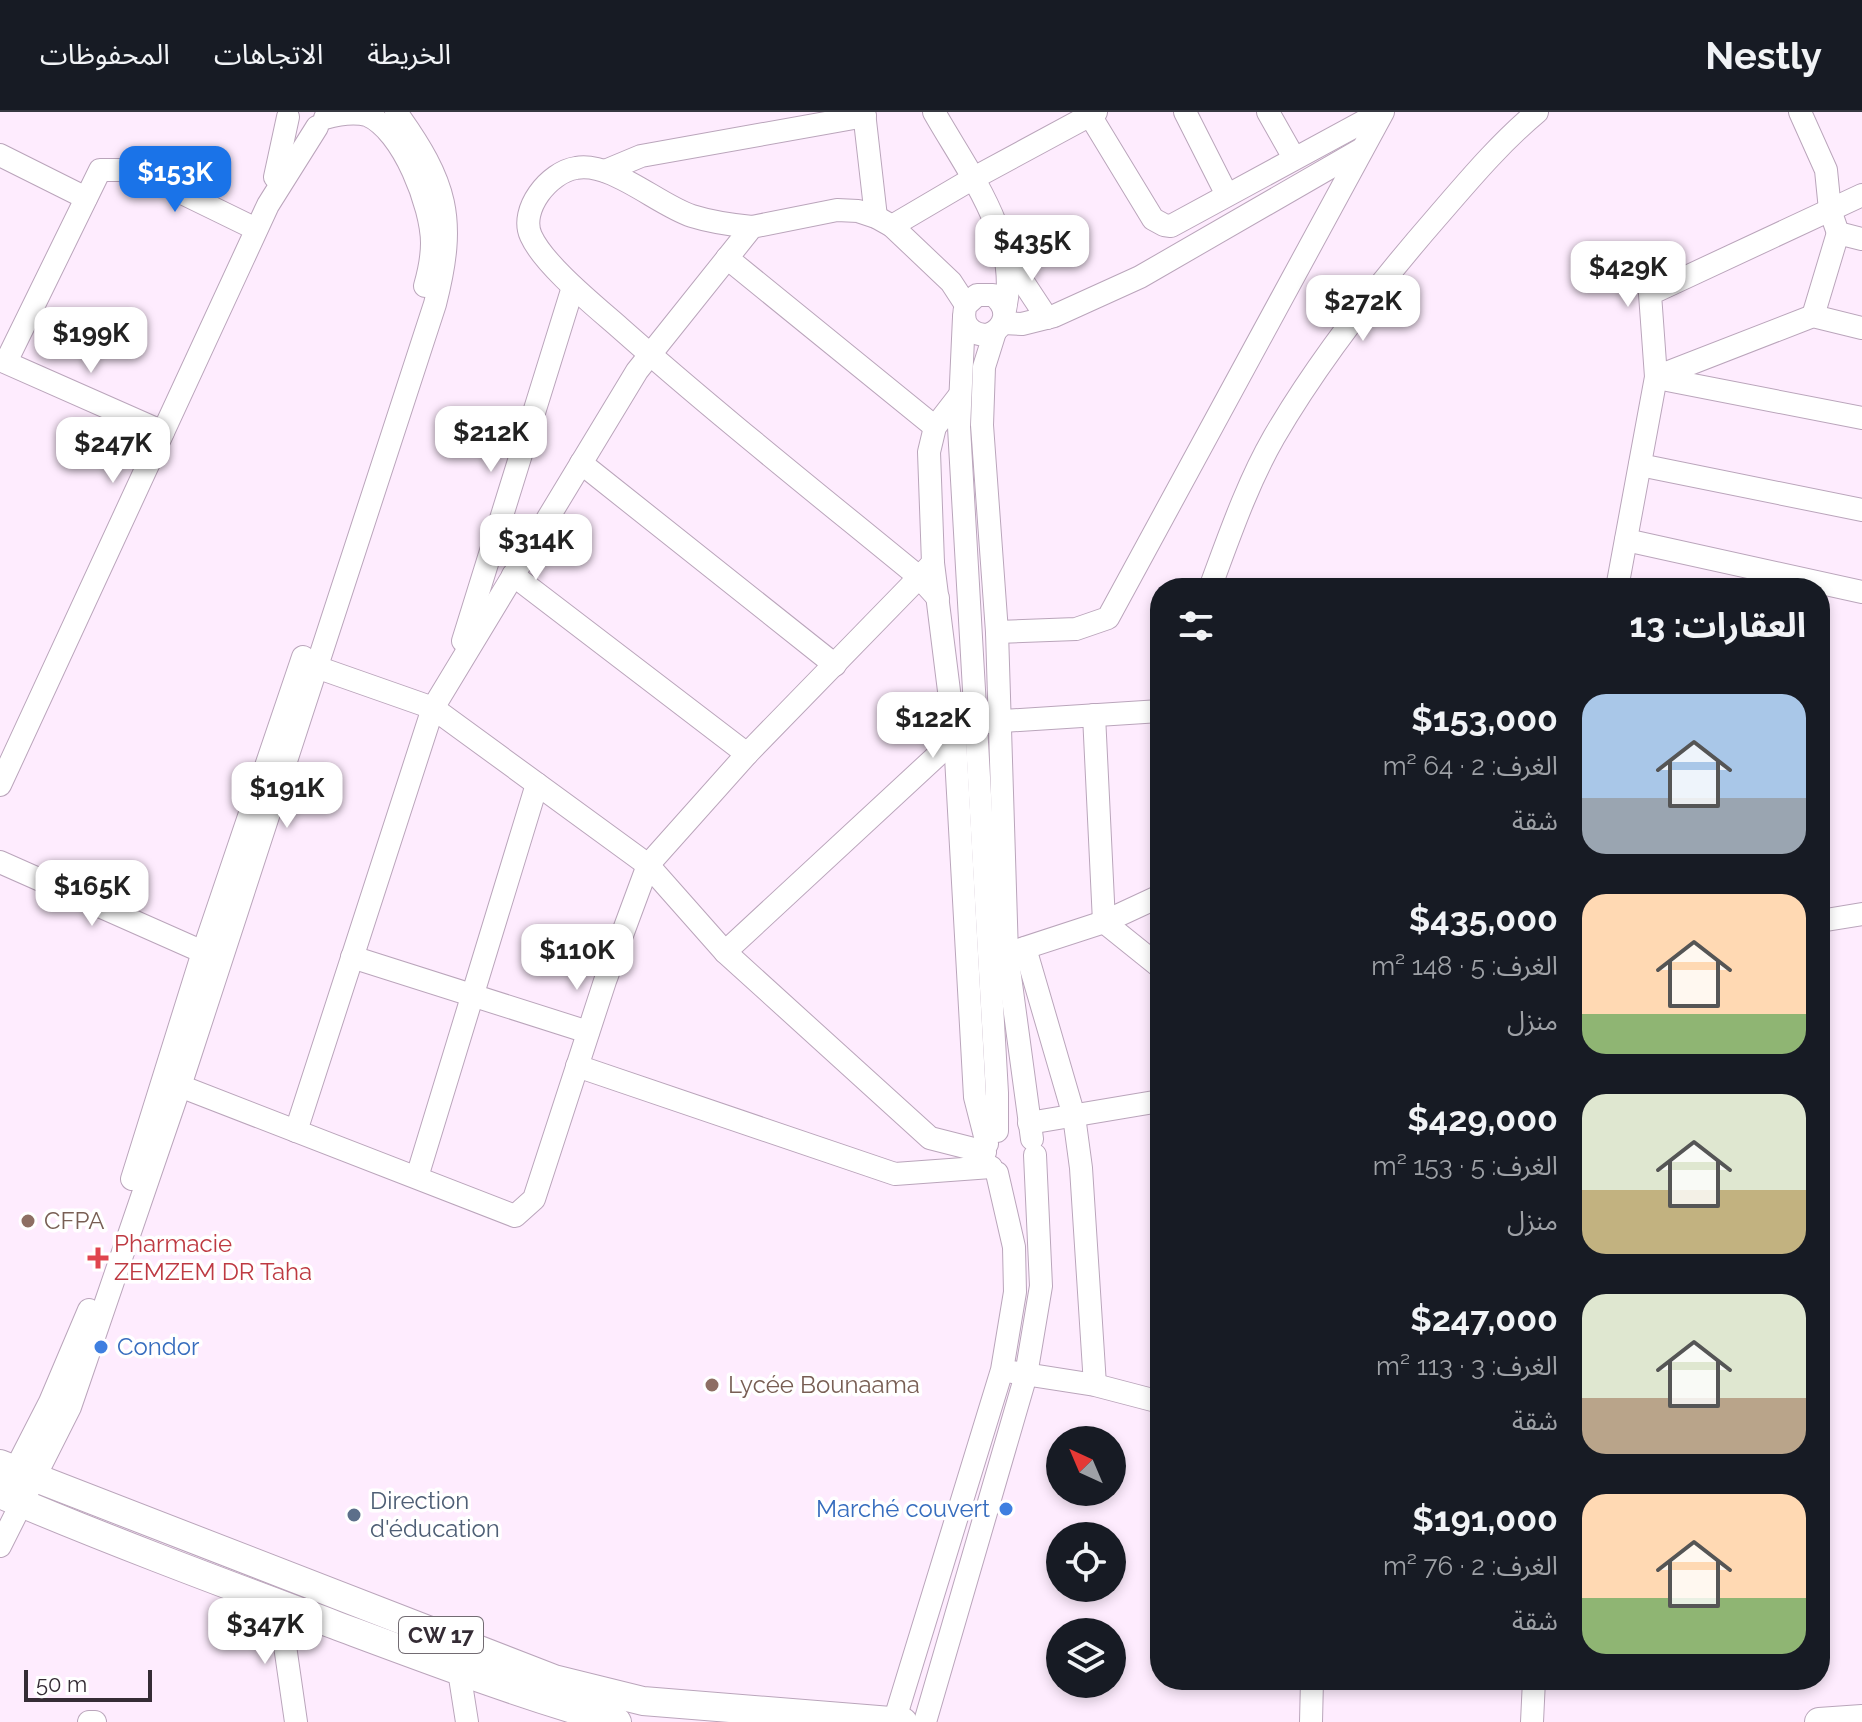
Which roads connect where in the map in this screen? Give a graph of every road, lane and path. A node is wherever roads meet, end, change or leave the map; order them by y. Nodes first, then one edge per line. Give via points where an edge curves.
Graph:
1 (396, 112) edge
2 (934, 112) edge
3 (1185, 112) edge
4 (1268, 112) edge
5 (1382, 112) edge
6 (1537, 112) edge
7 (1800, 112) edge
8 (365, 113) edge
9 (1091, 113) edge
10 (287, 114) edge
11 (864, 114) edge
12 (323, 119) edge
13 (1363, 148) junction
14 (0, 155) edge
15 (1294, 158) junction
16 (605, 171) junction
17 (972, 179) junction
18 (1227, 195) junction
19 (1862, 195) edge
20 (86, 198) junction
21 (268, 205) junction
22 (1830, 210) junction
23 (884, 221) junction
24 (752, 227) junction
25 (256, 229) junction
26 (1838, 233) junction
27 (1862, 239) edge
28 (1005, 255) junction
29 (727, 258) junction
30 (573, 287) junction
31 (972, 303) junction
32 (1813, 316) junction
33 (1047, 318) junction
34 (1001, 322) junction
35 (1862, 328) edge
36 (650, 355) junction
37 (3, 361) edge
38 (1656, 377) junction
39 (959, 396) junction
40 (1862, 418) edge
41 (935, 427) junction
42 (163, 432) junction
43 (581, 463) junction
44 (1640, 465) junction
45 (1862, 510) edge
46 (1626, 540) junction
47 (926, 570) junction
48 (513, 575) junction
49 (1214, 578) edge
50 (1619, 578) edge
51 (1798, 578) edge
52 (1830, 585) edge
53 (1862, 592) edge
54 (997, 632) junction
55 (309, 664) junction
56 (835, 665) junction
57 (452, 675) junction
58 (433, 708) junction
59 (1150, 712) edge
60 (1094, 715) junction
61 (1001, 720) junction
62 (975, 723) junction
63 (955, 739) junction
64 (747, 754) junction
65 (537, 784) junction
66 (0, 785) edge
67 (0, 862) edge
68 (648, 865) junction
69 (1150, 901) edge
70 (1862, 914) edge
71 (1830, 919) edge
72 (1104, 922) junction
73 (1007, 951) junction
74 (203, 952) junction
75 (725, 952) junction
76 (352, 957) junction
77 (1150, 959) edge
78 (472, 996) junction
79 (588, 1032) junction
80 (577, 1066) junction
81 (172, 1083) junction
82 (1150, 1103) edge
83 (1074, 1116) junction
84 (296, 1131) junction
85 (1032, 1139) junction
86 (991, 1153) junction
87 (417, 1177) junction
88 (1002, 1370) junction
89 (1026, 1375) junction
90 (1095, 1385) junction
91 (1150, 1399) edge
92 (10, 1486) edge
93 (0, 1546) edge
94 (279, 1604) junction
95 (459, 1671) junction
96 (1312, 1690) edge
97 (1534, 1690) edge
98 (1862, 1719) edge
99 (89, 1722) edge
100 (95, 1722) edge
101 (296, 1722) edge
102 (467, 1722) edge
103 (617, 1722) edge
104 (897, 1722) edge
105 (925, 1722) edge
106 (1311, 1722) edge
107 (1532, 1722) edge
108 (1819, 1722) edge

1 - 55 street via 419,144 443,199 447,252 435,304
2 - 17 street
3 - 18 street
4 - 15 street
5 - 13 street
5 - 15 street
6 - 49 street via 1501,143 1346,328 1273,438
7 - 22 street via 1826,170
8 - 12 street
8 - 55 street via 394,140 415,176 432,242 429,272
9 - 17 street
9 - 18 street via 1158,223 1178,224
10 - 12 street via 297,127 310,129
10 - 21 street
11 - 16 street via 641,156
11 - 23 street
12 - 21 street
13 - 33 street via 1167,263
13 - 54 street via 1108,618 1076,629
14 - 20 street
15 - 18 street
16 - 24 street via 693,216
16 - 30 street via 576,167 556,177 528,213 530,235
17 - 23 street
17 - 28 street via 999,229
19 - 22 street
20 - 25 street via 100,170 135,170
20 - 37 street
21 - 25 street
22 - 26 street
22 - 38 street via 1650,294
23 - 24 street via 837,210
23 - 31 street
24 - 29 street
25 - 42 street
26 - 27 street
26 - 32 street
28 - 31 street
28 - 33 street
28 - 34 street via 1009,282
29 - 36 street
29 - 41 street
30 - 36 street
30 - 57 street
31 - 34 street via 998,299
31 - 34 street via 969,329 975,333 988,335
31 - 39 street
32 - 35 street
32 - 38 street
33 - 34 street
34 - 54 street via 984,367 981,404
36 - 43 street
36 - 47 street
37 - 42 street
38 - 40 street
38 - 44 street
39 - 41 street
39 - 62 street
41 - 47 street via 929,452
42 - 66 street
43 - 48 street
43 - 56 street
44 - 45 street
44 - 46 street
46 - 50 street
46 - 51 street
47 - 56 street
47 - 63 street via 938,598
48 - 57 street
48 - 64 street
52 - 53 street
54 - 61 street
55 - 58 street
55 - 74 street
55 - 81 street
56 - 64 street
57 - 58 street
58 - 65 street
58 - 76 street
59 - 60 street
60 - 61 street
60 - 72 street
61 - 62 street
61 - 73 street
62 - 73 street
63 - 75 street
63 - 86 street via 975,1097
64 - 68 street
65 - 68 street
65 - 78 street
67 - 74 street
68 - 75 street
68 - 79 street
69 - 72 street
70 - 71 street
72 - 73 street
72 - 77 street
73 - 83 street
73 - 85 street
73 - 86 street
74 - 81 street
75 - 86 street via 930,1138
76 - 78 street
76 - 84 street
78 - 79 street
78 - 87 street
79 - 80 street
80 - 86 street via 895,1174
80 - 87 street via 534,1199 515,1216
81 - 84 street
81 - 92 street via 70,1407
82 - 83 street
83 - 85 street
83 - 90 street
84 - 87 street
85 - 86 street via 1012,1126
85 - 86 street via 1028,1170 1021,1174 1005,1176
85 - 89 street via 1041,1286
86 - 88 street via 1014,1247 1015,1292
88 - 89 street
88 - 104 street
89 - 90 street
89 - 105 street
90 - 91 street
92 - 93 street
92 - 94 main road, CW 17
92 - 104 main road, CW 17 via 554,1679 643,1701
94 - 95 main road, CW 17
94 - 101 street
95 - 102 street
95 - 103 main road, CW 17
96 - 106 street
97 - 107 street
98 - 108 main road
99 - 100 street

